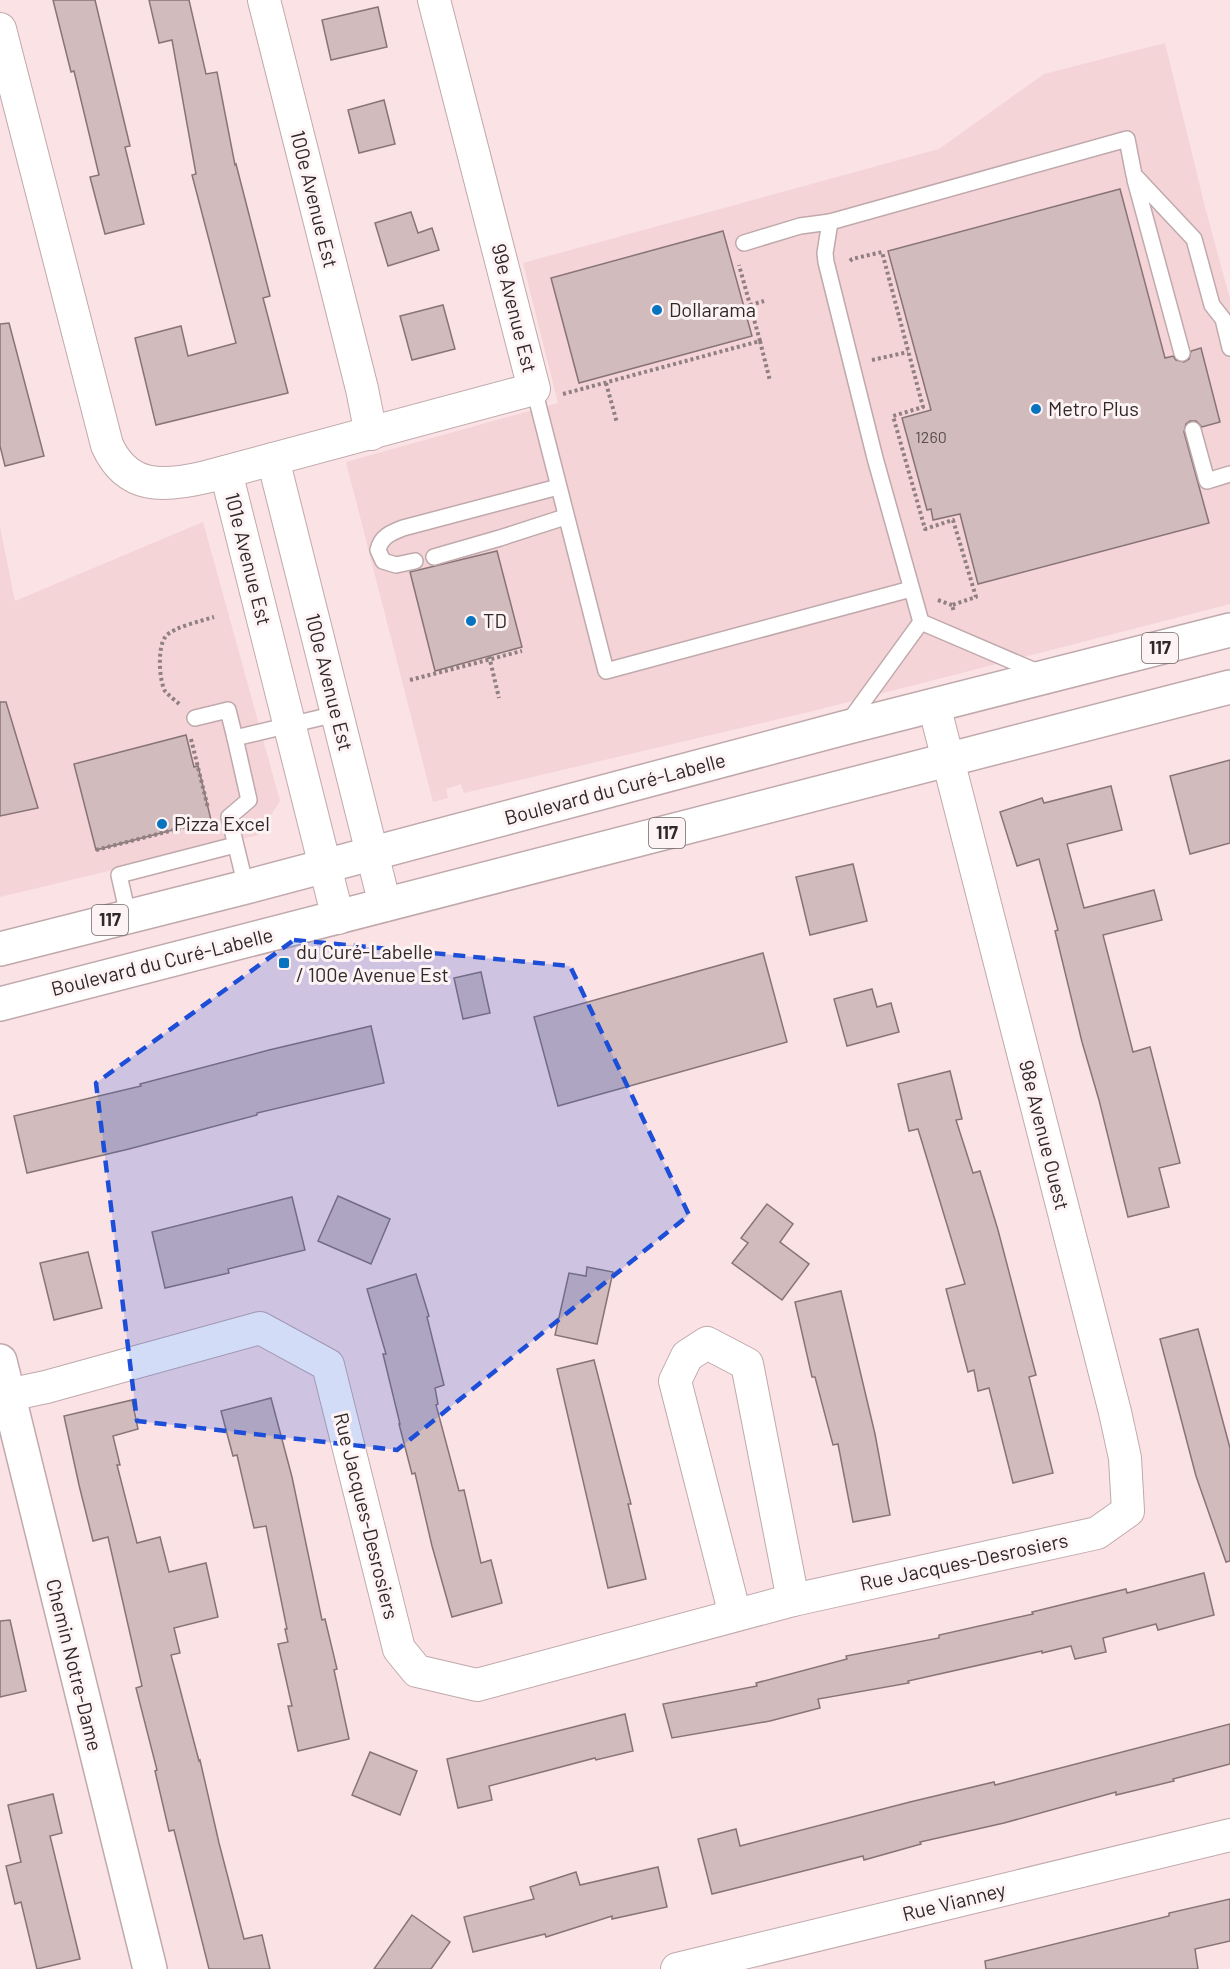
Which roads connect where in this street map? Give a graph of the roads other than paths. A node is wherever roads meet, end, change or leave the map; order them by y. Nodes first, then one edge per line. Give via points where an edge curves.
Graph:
1 (264, 0) edge
2 (434, 0) edge
3 (0, 29) edge
4 (1134, 176) junction
5 (831, 222) junction
6 (740, 249) road end
7 (1230, 348) edge
8 (1182, 353) dead end
9 (545, 393) junction
10 (1193, 430) dead end
11 (371, 434) junction
12 (273, 459) junction
13 (226, 471) junction
14 (1230, 474) edge
15 (558, 488) junction
16 (565, 517) junction
17 (434, 557) dead end
18 (415, 561) dead end
19 (911, 589) junction
20 (921, 622) junction
21 (1230, 630) edge
22 (1048, 677) junction
23 (1230, 687) edge
24 (934, 705) junction
25 (336, 714) junction
26 (195, 718) road end
27 (290, 725) junction
28 (844, 728) junction
29 (235, 738) junction
30 (949, 760) junction
31 (236, 845) junction
32 (372, 854) junction
33 (325, 866) junction
34 (246, 886) junction
35 (385, 905) junction
36 (128, 915) junction
37 (338, 918) junction
38 (0, 949) edge
39 (0, 1004) edge
40 (0, 1361) edge
41 (8, 1395) junction
42 (1128, 1511) joint
43 (793, 1600) junction
44 (735, 1615) junction
45 (1230, 1835) edge
46 (150, 1969) edge
47 (677, 1969) edge

1 - 11 street, 100e Avenue Est
2 - 9 street, 99e Avenue Est
3 - 13 street, 101e Avenue Est via 101,427 114,459 126,472 154,483 189,481
4 - 5 lane via 1127,139
4 - 7 lane via 1194,239 1212,304 1223,319
4 - 8 lane
5 - 6 lane via 800,226
5 - 19 lane via 826,262
9 - 11 street, 99e Avenue Est
9 - 15 lane
10 - 14 lane via 1207,481
11 - 12 street, 99e Avenue Est
12 - 13 street, 99e Avenue Est
12 - 25 street, 100e Avenue Est
13 - 27 street, 101e Avenue Est
15 - 16 lane
15 - 18 lane via 403,528 383,538 378,550 383,561 396,565
16 - 17 lane
16 - 19 lane via 606,671
19 - 20 lane
20 - 22 lane
20 - 28 lane
21 - 22 main road, Boulevard du Curé-Labelle / 117
22 - 24 main road, Boulevard du Curé-Labelle / 117
23 - 30 main road, Boulevard du Curé-Labelle / 117
24 - 28 main road, Boulevard du Curé-Labelle / 117
24 - 30 street
25 - 27 lane
25 - 32 street, 100e Avenue Est
26 - 29 lane via 228,710
27 - 29 lane
27 - 33 street, 101e Avenue Est
28 - 32 main road, Boulevard du Curé-Labelle / 117
29 - 31 lane via 249,800 229,817
30 - 35 main road, Boulevard du Curé-Labelle / 117
30 - 42 street, 98e Avenue Ouest via 1115,1412 1125,1458
31 - 34 lane
31 - 36 lane via 119,875
32 - 33 main road, Boulevard du Curé-Labelle / 117
32 - 35 street, 100e Avenue Est
33 - 34 main road, Boulevard du Curé-Labelle / 117
33 - 37 street, 101e Avenue Est
34 - 36 main road, Boulevard du Curé-Labelle / 117
35 - 37 main road, Boulevard du Curé-Labelle / 117
36 - 38 main road, Boulevard du Curé-Labelle / 117
37 - 39 main road, Boulevard du Curé-Labelle / 117
40 - 41 main road, Chemin Notre-Dame
41 - 44 street, Rue Jacques-Desrosiers via 260,1328 328,1365 399,1649 417,1671 477,1685
41 - 46 main road, Chemin Notre-Dame
42 - 43 street, Rue Jacques-Desrosiers via 1096,1533
43 - 44 street, Rue Jacques-Desrosiers
43 - 44 street via 747,1364 707,1342 687,1356 675,1381
45 - 47 street, Rue Vianney

